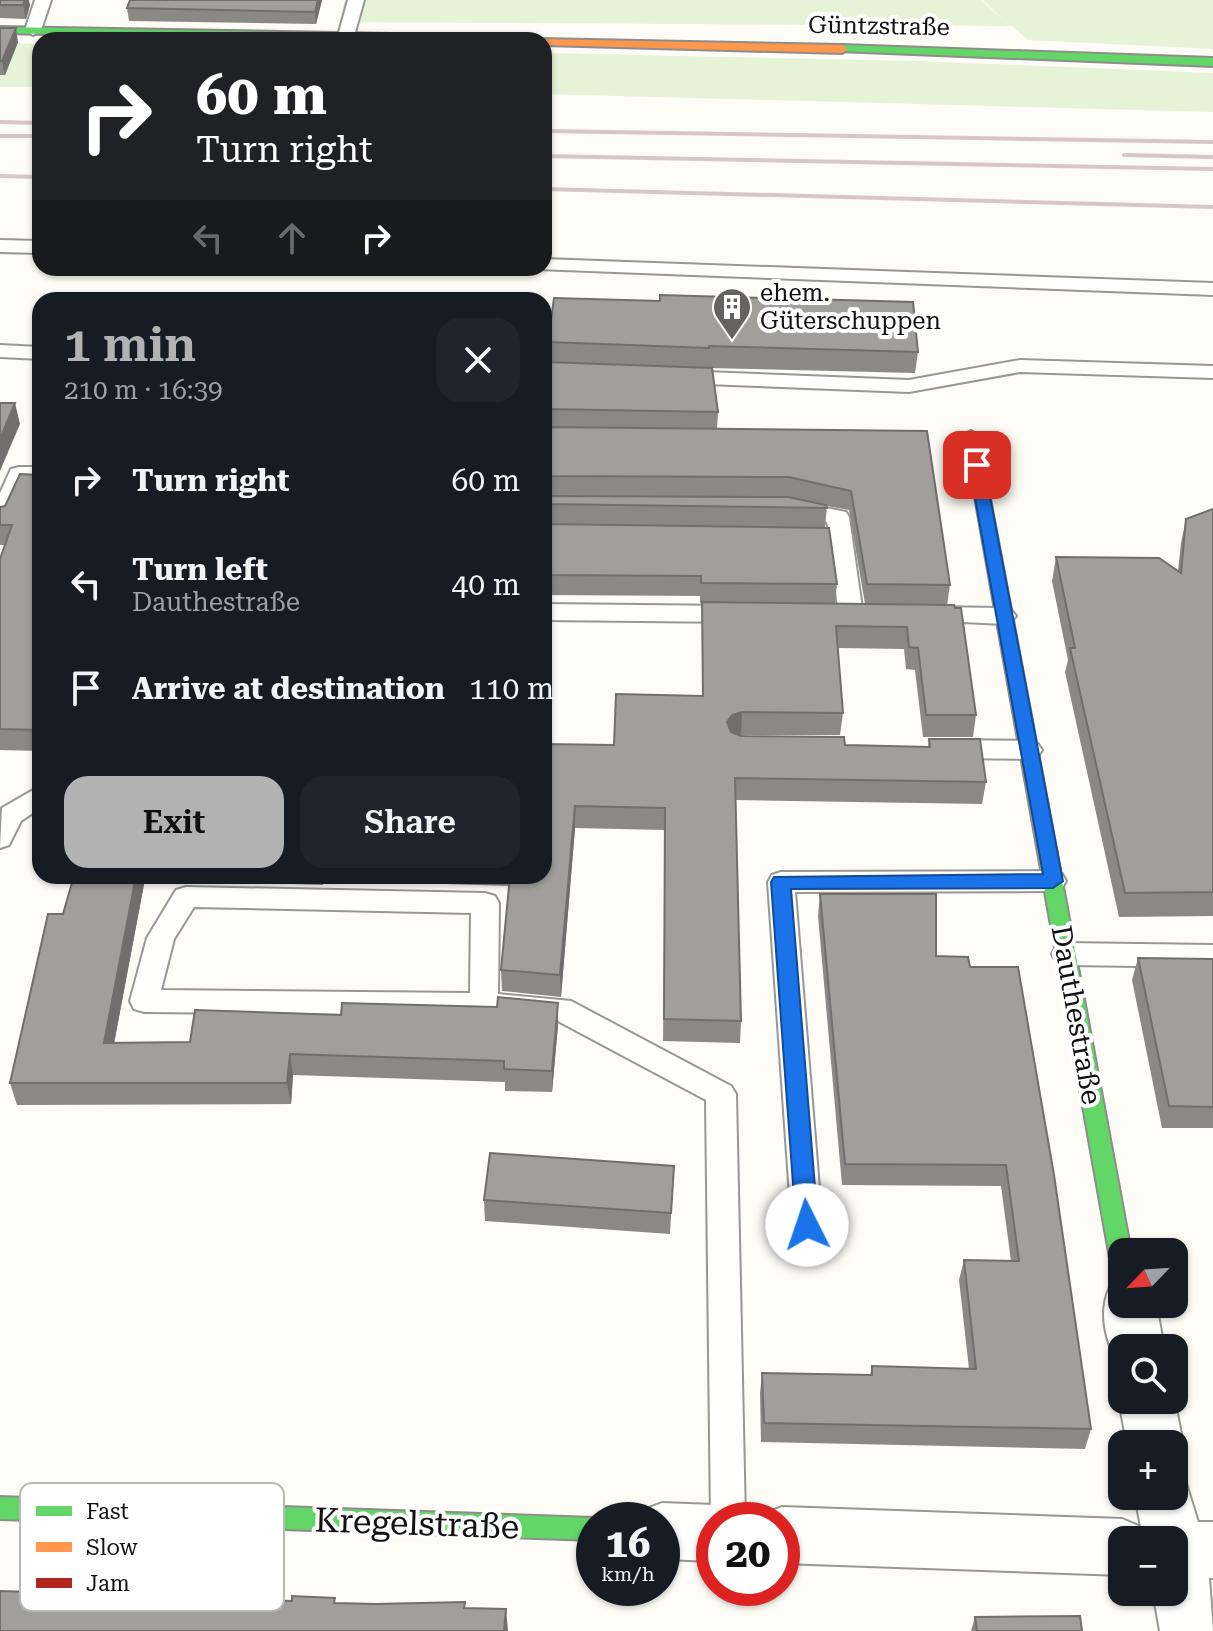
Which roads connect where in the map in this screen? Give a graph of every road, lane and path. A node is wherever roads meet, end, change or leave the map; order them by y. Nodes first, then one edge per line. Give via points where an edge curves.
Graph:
1 (43, 0) edge
2 (356, 0) edge
3 (0, 30) edge
4 (33, 30) junction
5 (137, 32) edge
6 (347, 32) edge
7 (552, 41) edge
8 (1213, 62) edge
9 (0, 246) edge
10 (32, 247) edge
11 (552, 265) edge
12 (1213, 289) edge
13 (0, 351) edge
14 (32, 353) edge
15 (1213, 372) edge
16 (655, 376) edge
17 (971, 435) dead end
18 (32, 474) edge
19 (772, 507) edge
20 (0, 520) edge
21 (779, 537) edge
22 (841, 538) junction
23 (552, 612) edge
24 (759, 614) edge
25 (820, 614) edge
26 (898, 615) edge
27 (1004, 616) junction
28 (917, 748) edge
29 (1029, 750) junction
30 (32, 801) edge
31 (0, 838) edge
32 (1053, 881) junction
33 (1066, 954) junction
34 (1213, 956) edge
35 (484, 1004) junction
36 (807, 1225) dead end
37 (1117, 1238) edge
38 (728, 1502) edge
39 (0, 1508) edge
40 (20, 1509) edge
41 (284, 1518) edge
42 (576, 1528) edge
43 (800, 1536) edge
44 (1108, 1547) edge
45 (1188, 1549) edge
46 (1213, 1550) edge
47 (1185, 1606) edge
48 (1190, 1631) edge

1 - 4 lane
2 - 6 lane
3 - 4 street
4 - 5 street
7 - 8 street, Güntzstraße
9 - 10 lane
11 - 12 lane
13 - 14 lane
15 - 16 lane via 1020,366 909,386
17 - 27 street, Dauthestraße
18 - 20 lane via 19,474
19 - 22 lane via 838,517
21 - 22 lane
22 - 25 lane via 859,615
23 - 24 lane
26 - 27 lane
27 - 29 street, Dauthestraße
28 - 29 lane
29 - 32 street, Dauthestraße
30 - 31 lane via 11,815
32 - 33 street, Dauthestraße
32 - 36 lane via 781,882
33 - 34 lane
33 - 37 street, Dauthestraße
35 - 35 lane via 485,903 186,897 161,938 144,1001
35 - 38 lane via 561,1009 721,1094
39 - 40 street, Kregelstraße
41 - 42 street, Kregelstraße
43 - 44 street
45 - 46 street
47 - 48 street

